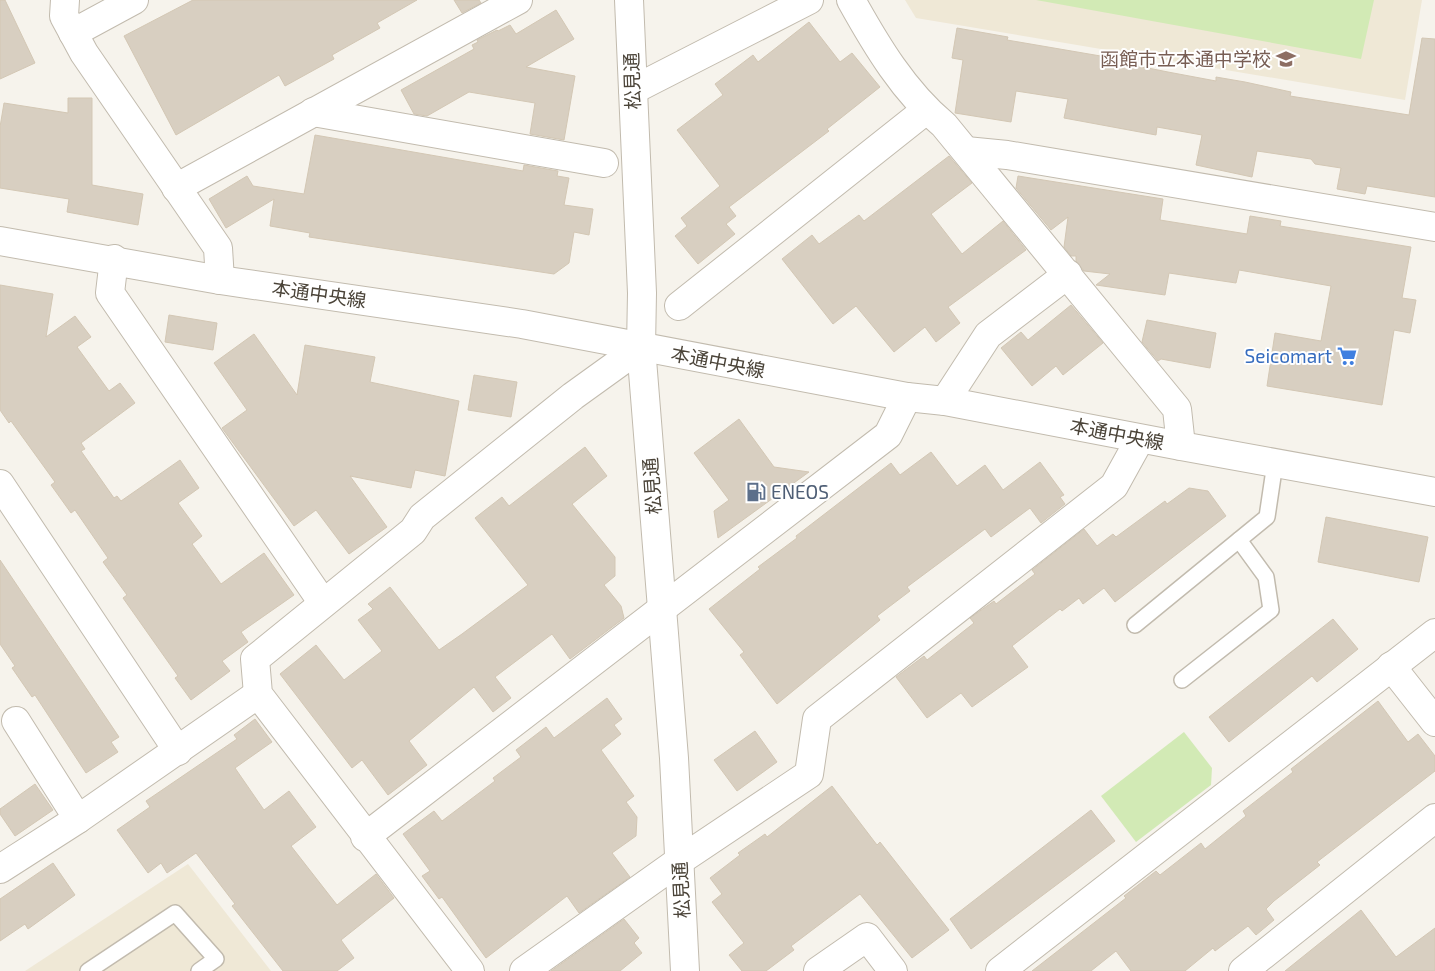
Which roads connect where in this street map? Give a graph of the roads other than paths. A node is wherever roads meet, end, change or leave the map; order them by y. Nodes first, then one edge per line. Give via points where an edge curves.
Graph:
1 (65, 0) edge
2 (134, 0) edge
3 (518, 0) edge
4 (629, 0) edge
5 (808, 0) edge
6 (850, 0) edge
7 (73, 33) junction
8 (633, 90) junction
9 (926, 110) junction
10 (313, 112) junction
11 (966, 151) junction
12 (604, 162) dead end
13 (176, 188) junction
14 (1435, 227) edge
15 (0, 241) edge
16 (114, 260) junction
17 (1068, 274) junction
18 (220, 280) junction
19 (679, 306) dead end
20 (641, 347) junction
21 (907, 397) junction
22 (945, 401) junction
23 (1140, 438) junction
24 (1181, 446) junction
25 (1275, 463) junction
26 (0, 484) edge
27 (1435, 492) edge
28 (1239, 540) junction
29 (323, 603) junction
30 (662, 611) junction
31 (1135, 625) dead end
32 (1435, 633) edge
33 (1391, 666) junction
34 (1182, 680) dead end
35 (258, 694) junction
36 (16, 721) dead end
37 (1435, 722) edge
38 (178, 751) junction
39 (1435, 818) edge
40 (78, 819) junction
41 (365, 837) junction
42 (679, 861) junction
43 (0, 869) edge
44 (88, 971) edge
45 (199, 971) edge
46 (470, 971) edge
47 (524, 971) edge
48 (685, 971) edge
49 (818, 971) edge
50 (893, 971) edge
51 (1000, 971) edge
52 (1242, 971) edge

1 - 7 street via 64,16
2 - 7 street
3 - 10 street
4 - 8 street, 松見通
5 - 8 street
6 - 9 street via 878,46
7 - 13 street
8 - 20 street, 松見通 via 642,293
9 - 11 street
9 - 19 street
10 - 12 street
10 - 13 street
11 - 14 street via 1007,155
11 - 17 street
13 - 18 street via 218,248
15 - 16 street, 本通中央線
16 - 18 street, 本通中央線
16 - 29 street via 110,293
17 - 22 street via 988,335
17 - 24 street via 1177,409
18 - 20 street, 本通中央線 via 522,324
20 - 21 street, 本通中央線
20 - 29 street via 573,396 429,511 413,531
20 - 30 street, 松見通
21 - 22 street, 本通中央線
21 - 30 street via 888,435
22 - 23 street, 本通中央線
23 - 24 street, 本通中央線
23 - 42 street via 1114,486 817,719 810,774
24 - 25 street, 本通中央線
25 - 27 street, 本通中央線
25 - 28 lane via 1267,517
26 - 38 street
28 - 31 lane
28 - 34 lane via 1266,577 1271,610
29 - 35 street via 255,659
30 - 41 street
30 - 42 street, 松見通
32 - 33 street
33 - 37 street
33 - 51 street
35 - 38 street
35 - 41 street
36 - 40 street
38 - 40 street
39 - 52 street
40 - 43 street
41 - 46 street
42 - 47 street
42 - 48 street, 松見通
44 - 45 lane via 175,913 216,959
49 - 50 street via 867,937

